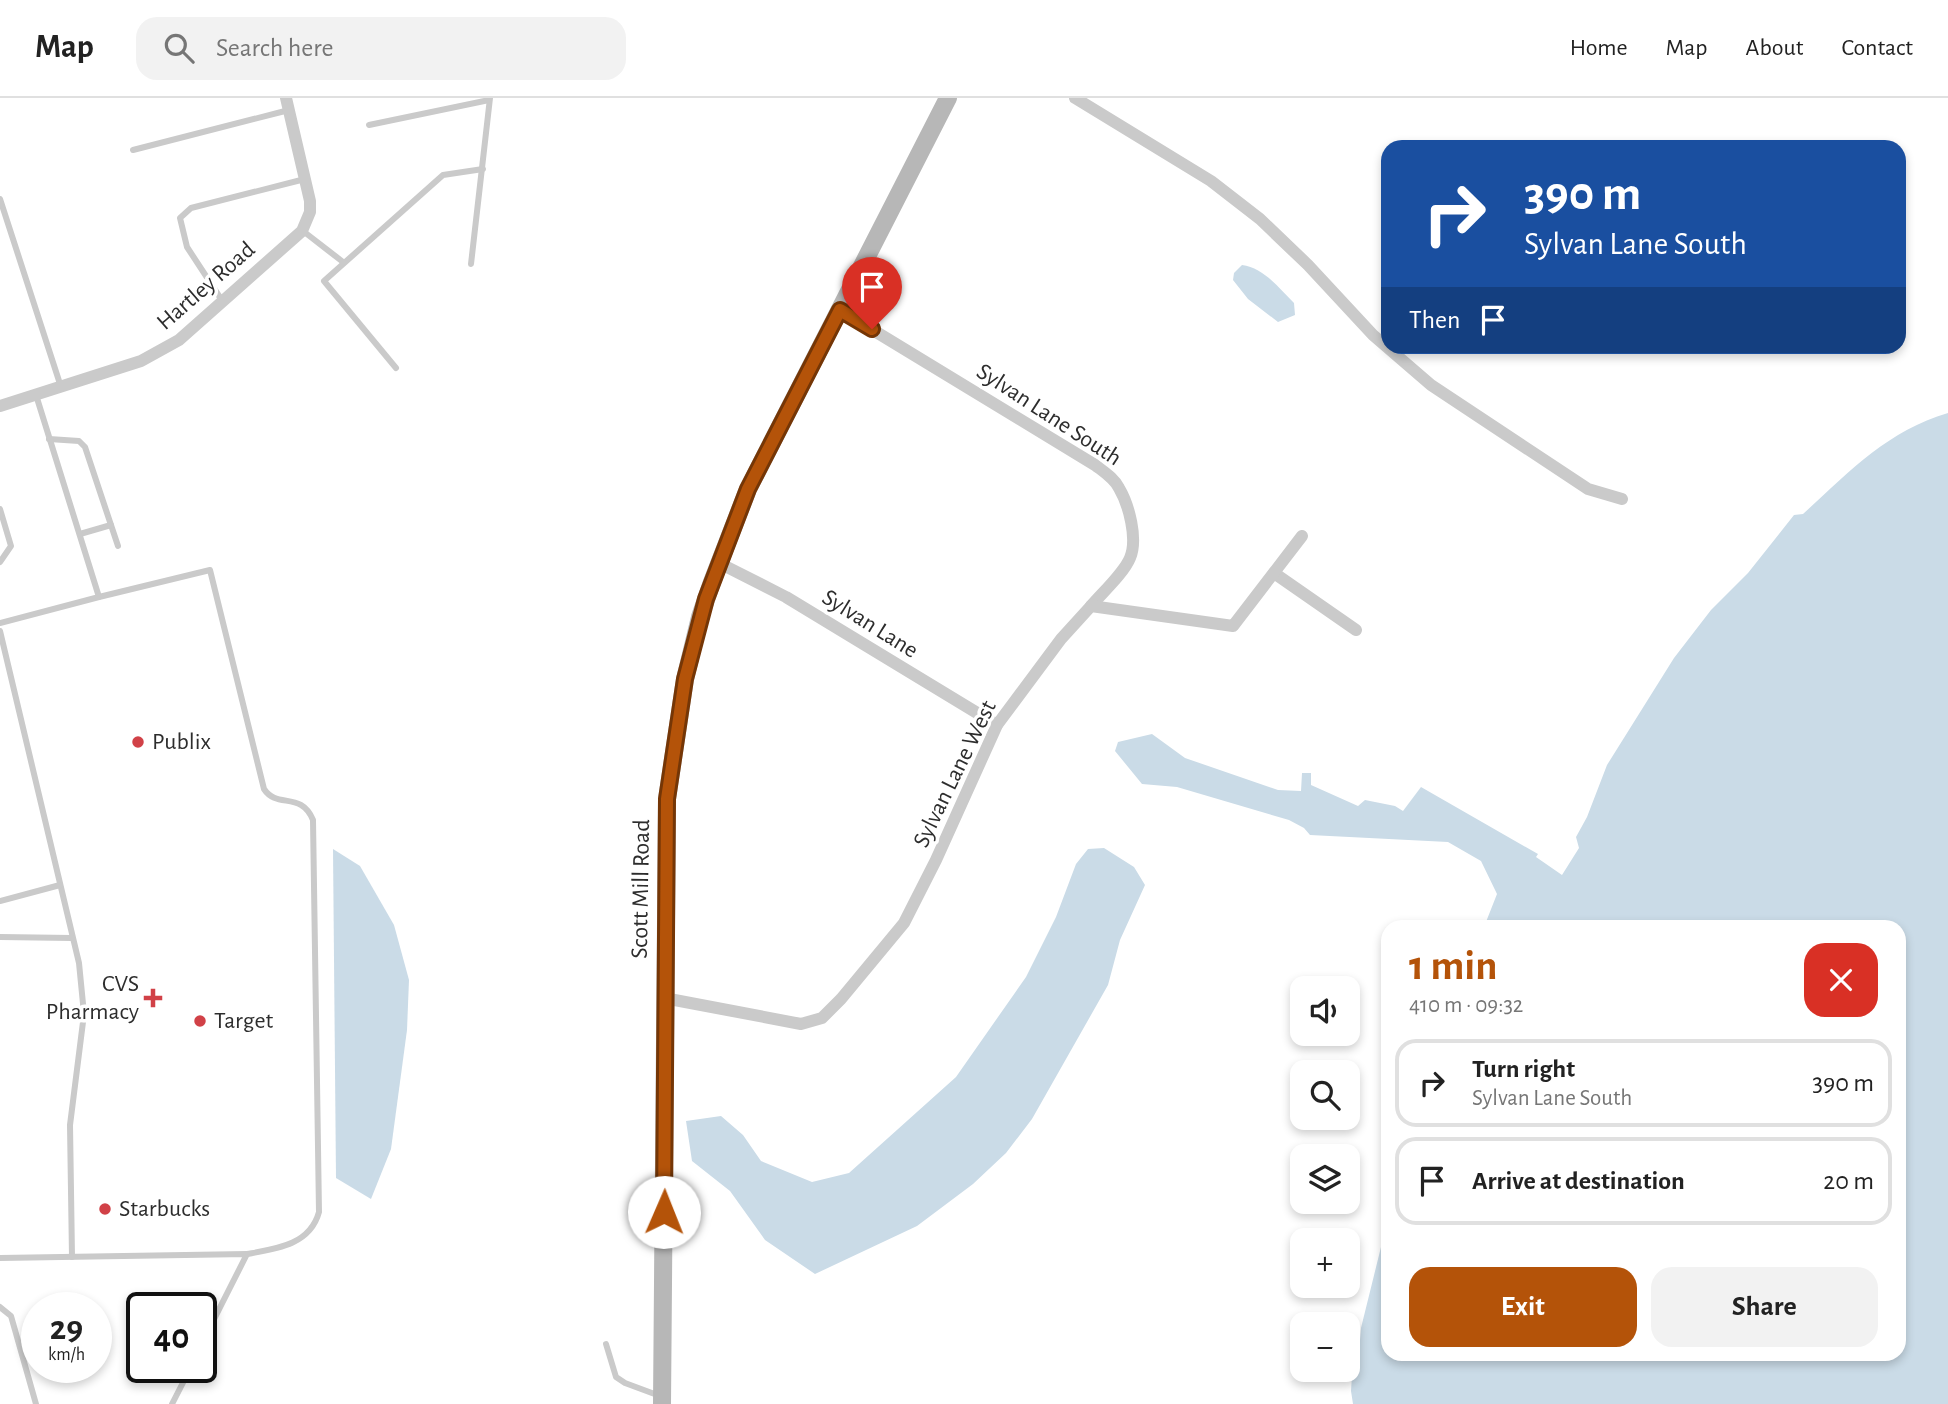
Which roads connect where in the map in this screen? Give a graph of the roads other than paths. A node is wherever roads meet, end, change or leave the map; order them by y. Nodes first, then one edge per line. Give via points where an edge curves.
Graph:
1 (948, 98) edge
2 (1075, 98) edge
3 (490, 99) edge
4 (287, 104) edge
5 (369, 125) dead end
6 (134, 150) dead end
7 (483, 169) junction
8 (305, 179) junction
9 (0, 199) edge
10 (302, 231) junction
11 (343, 262) junction
12 (471, 264) dead end
13 (223, 302) junction
14 (840, 310) junction
15 (1381, 339) edge
16 (1405, 354) edge
17 (396, 368) dead end
18 (61, 387) junction
19 (36, 395) junction
20 (0, 406) edge
21 (49, 439) junction
22 (1622, 499) dead end
23 (0, 509) edge
24 (111, 525) junction
25 (80, 534) junction
26 (1302, 536) dead end
27 (118, 546) dead end
28 (0, 562) edge
29 (719, 563) junction
30 (1274, 573) junction
31 (99, 597) junction
32 (1091, 606) junction
33 (0, 623) edge
34 (1356, 630) dead end
35 (0, 631) edge
36 (997, 725) junction
37 (60, 885) junction
38 (0, 901) edge
39 (0, 937) edge
40 (72, 937) junction
41 (664, 998) junction
42 (247, 1254) junction
43 (72, 1257) junction
44 (0, 1258) edge
45 (0, 1307) edge
46 (217, 1313) edge
47 (606, 1344) dead end
48 (183, 1383) edge
49 (662, 1400) edge
50 (36, 1404) edge
51 (173, 1404) edge

1 - 14 street, Scott Mill Road
2 - 15 street via 1212,181 1260,219
3 - 5 lane
3 - 7 lane
4 - 6 lane
4 - 8 street
7 - 11 lane via 443,175
7 - 12 lane
8 - 10 street via 310,212
8 - 13 lane via 191,208 180,218 187,247
9 - 18 lane
10 - 11 lane
10 - 13 street, Hartley Road
11 - 17 lane via 324,281
13 - 18 street, Hartley Road via 160,352
14 - 29 street, Scott Mill Road via 748,489
14 - 32 street, Sylvan Lane South via 1110,476 1125,503 1133,542 1130,559
16 - 22 street via 1431,385 1588,489
18 - 19 street, Hartley Road
19 - 20 street, Hartley Road
19 - 21 lane
21 - 24 lane via 79,441 85,447
21 - 25 lane
23 - 28 lane via 11,545
24 - 25 lane
24 - 27 lane
25 - 31 lane
26 - 30 street
29 - 36 street, Sylvan Lane via 786,597
29 - 41 street, Scott Mill Road via 685,679 667,799
30 - 32 street via 1233,626
30 - 34 street
31 - 33 lane
31 - 42 lane via 210,570 264,789 268,795 300,803 313,820 318,1212 313,1226 296,1241
32 - 36 street, Sylvan Lane West
35 - 37 lane
36 - 41 street, Sylvan Lane West via 904,923 821,1018 801,1024
37 - 38 lane
37 - 40 lane
39 - 40 lane
40 - 43 lane via 85,1014 70,1125
41 - 49 street, Scott Mill Road
42 - 43 lane
42 - 46 lane
43 - 44 lane
45 - 50 lane via 11,1316
47 - 49 lane via 616,1377
48 - 51 lane

